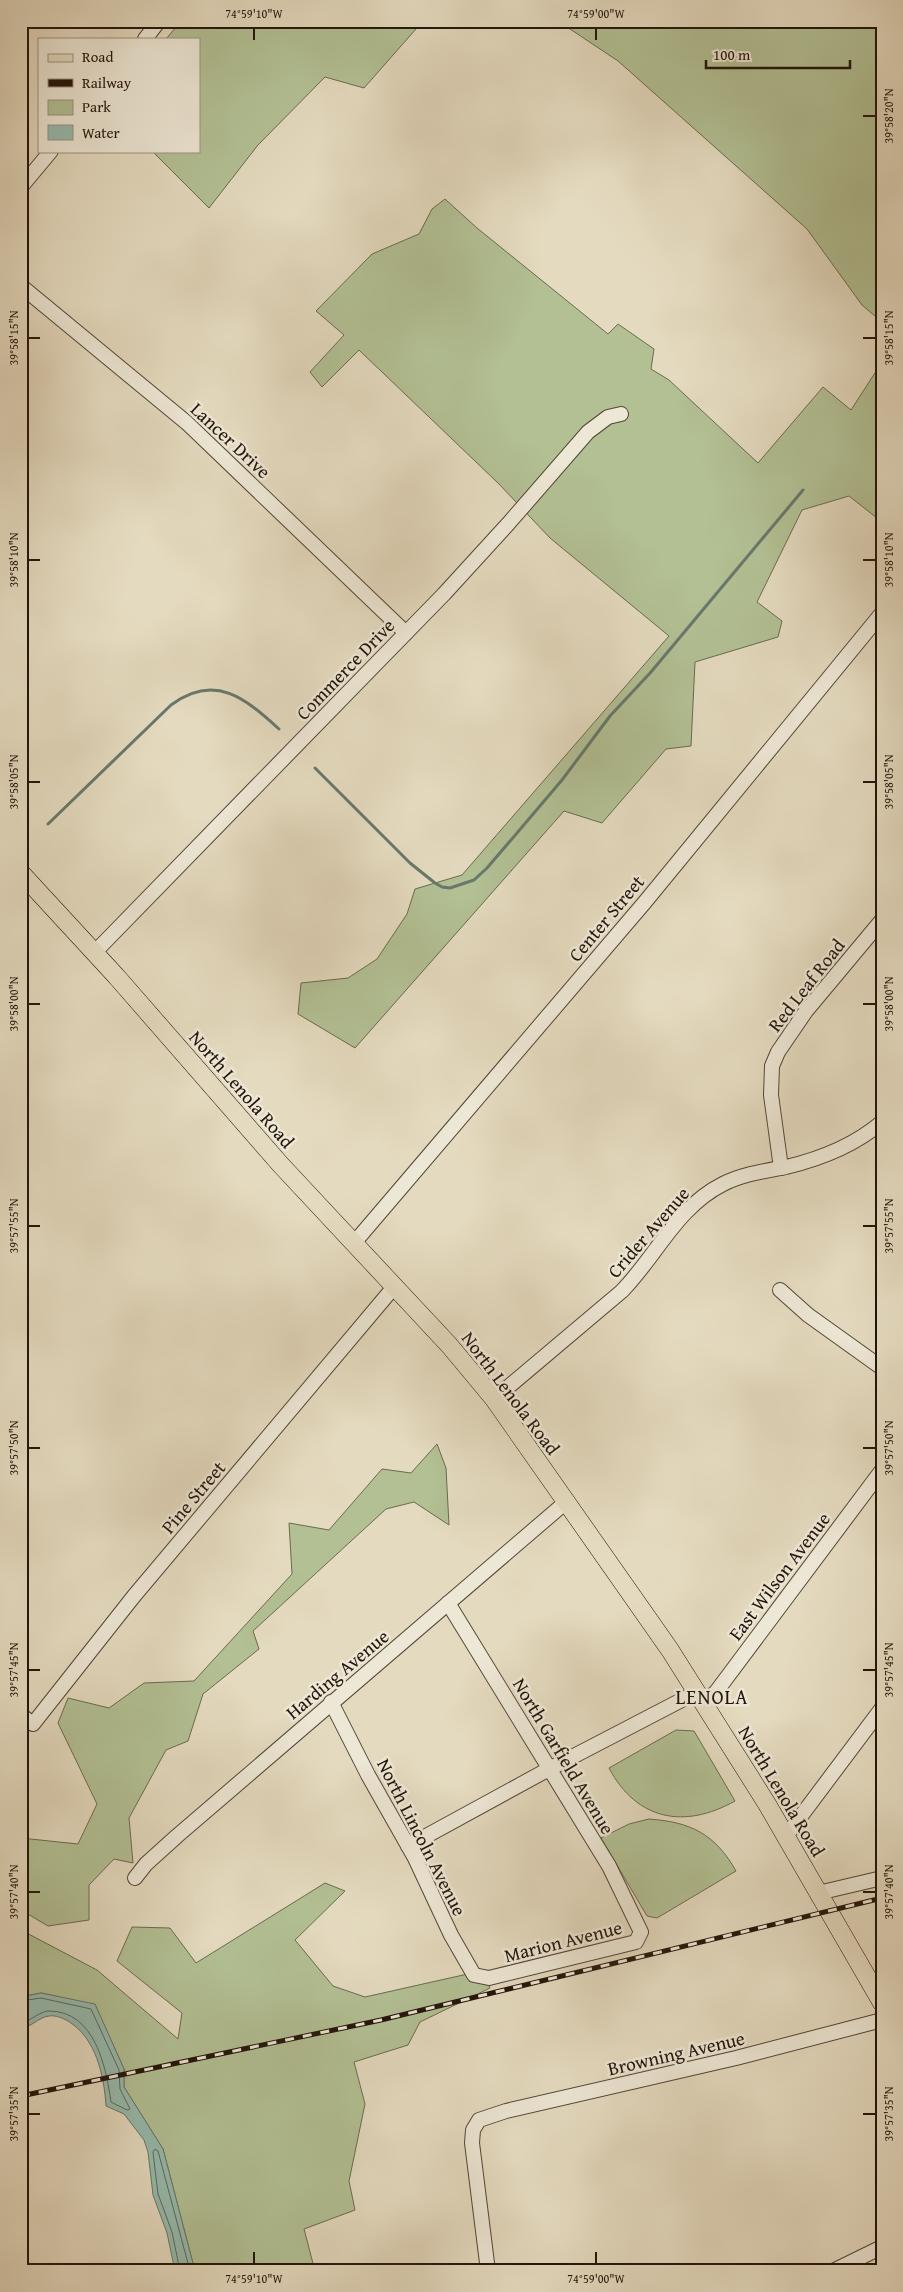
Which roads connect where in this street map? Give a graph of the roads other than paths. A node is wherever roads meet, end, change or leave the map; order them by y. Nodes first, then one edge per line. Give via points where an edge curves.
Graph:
1 (159, 21) edge
2 (146, 38) edge
3 (50, 152) edge
4 (21, 187) edge
5 (21, 286) edge
6 (621, 414) dead end
7 (882, 613) edge
8 (406, 633) junction
9 (21, 873) edge
10 (882, 920) edge
11 (94, 953) junction
12 (882, 1122) edge
13 (782, 1168) junction
14 (354, 1243) junction
15 (394, 1288) junction
16 (780, 1290) dead end
17 (882, 1368) edge
18 (494, 1399) junction
19 (882, 1470) edge
20 (566, 1502) junction
21 (448, 1603) junction
22 (700, 1698) junction
23 (331, 1702) junction
24 (882, 1708) edge
25 (21, 1715) edge
26 (549, 1770) junction
27 (786, 1836) junction
28 (408, 1846) junction
29 (135, 1878) dead end
30 (882, 1878) edge
31 (818, 1893) junction
32 (640, 1932) joint
33 (489, 1978) joint
34 (882, 2003) edge
35 (882, 2020) edge
36 (882, 2247) edge
37 (488, 2271) edge
38 (833, 2271) edge

1 - 2 street
3 - 4 street
5 - 8 street, Lancer Drive via 187,423
6 - 8 street, Commerce Drive via 608,417 588,432 498,536
7 - 14 street, Center Street via 640,908
8 - 11 street, Commerce Drive
9 - 11 main road, North Lenola Road
10 - 13 street, Red Leaf Road via 806,1011 772,1066 771,1095
11 - 14 main road, North Lenola Road
12 - 13 street, Crider Avenue via 840,1148
13 - 18 street, Crider Avenue via 749,1174 725,1183 693,1204 622,1291
14 - 15 main road, North Lenola Road
15 - 18 main road, North Lenola Road via 449,1345
15 - 25 street, Pine Street via 134,1596 33,1724
16 - 17 street via 808,1315
18 - 20 main road, North Lenola Road
19 - 22 street, East Wilson Avenue via 716,1692
20 - 21 street, Harding Avenue
20 - 22 main road, North Lenola Road via 650,1619
21 - 23 street, Harding Avenue
21 - 26 street, North Garfield Avenue
22 - 26 street, East Wilson Avenue
22 - 27 main road, North Lenola Road
23 - 28 street, North Lincoln Avenue
23 - 29 street, Harding Avenue via 155,1856
24 - 27 street
26 - 28 street, East Wilson Avenue
26 - 32 street, North Garfield Avenue via 609,1866
27 - 31 main road, North Lenola Road
28 - 33 street, North Lincoln Avenue via 468,1966 474,1975
30 - 31 street
31 - 34 main road, North Lenola Road
32 - 33 street, Marion Avenue via 636,1942 628,1946
35 - 37 street, Browning Avenue via 478,2120 472,2143
36 - 38 street

